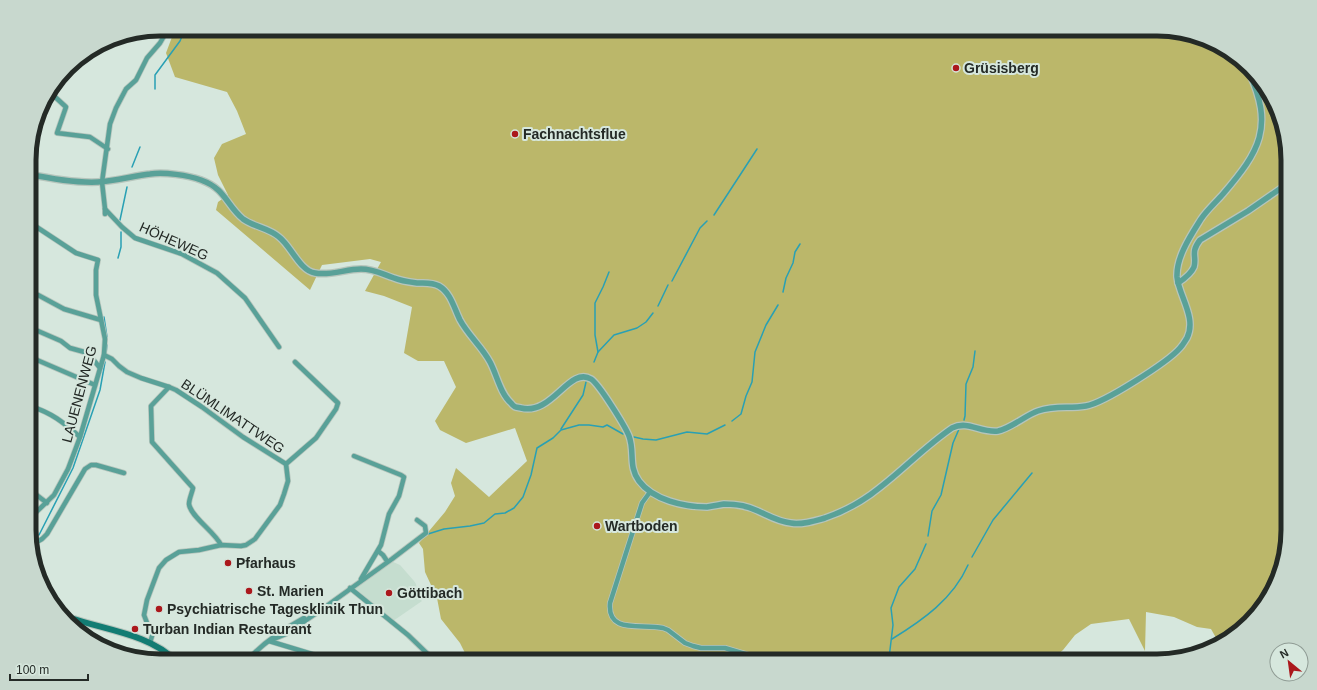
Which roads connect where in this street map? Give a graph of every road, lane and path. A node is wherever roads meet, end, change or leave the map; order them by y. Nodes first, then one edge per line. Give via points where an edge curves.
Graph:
1 (164, 36) edge
2 (1255, 84) edge
3 (54, 96) dead end
4 (108, 149) junction
5 (36, 175) edge
6 (102, 182) junction
7 (1281, 188) edge
8 (36, 226) edge
9 (1178, 283) junction
10 (36, 294) edge
11 (101, 320) junction
12 (38, 331) dead end
13 (279, 347) dead end
14 (104, 355) junction
15 (36, 359) edge
16 (295, 362) dead end
17 (100, 368) junction
18 (95, 385) junction
19 (169, 386) junction
20 (36, 408) edge
21 (80, 437) junction
22 (354, 456) dead end
23 (286, 464) junction
24 (124, 472) dead end
25 (650, 492) junction
26 (36, 495) edge
27 (47, 503) junction
28 (36, 513) edge
29 (417, 520) dead end
30 (37, 542) edge
31 (221, 545) junction
32 (378, 551) junction
33 (388, 561) junction
34 (361, 580) junction
35 (350, 588) junction
36 (75, 620) edge
37 (268, 641) junction
38 (150, 643) junction
39 (168, 654) edge
40 (253, 654) edge
41 (312, 654) edge
42 (428, 654) edge
43 (745, 654) edge

1 - 4 street via 147,58 136,80 126,89 116,108 110,124
2 - 9 street via 1261,104 1261,136 1253,154 1202,218 1188,241 1179,262
3 - 4 street via 66,107 57,133 90,137
4 - 6 street
5 - 6 street via 82,182
6 - 13 street, HÖHEWEG via 105,211 122,227 135,238 182,254 217,273 244,298
6 - 25 street via 153,173 198,179 212,184 221,191 241,217 250,224 276,234 303,267 312,273 358,268 375,270 395,278 435,284 446,290 470,336 490,362 507,398 516,408 539,408 555,397 568,382 583,376 592,379 629,436 632,469
7 - 9 street via 1200,240 1195,246 1194,266 1187,277
8 - 11 street, LAUENENWEG via 76,253 98,260 96,295
9 - 25 street via 1190,324 1187,337 1170,357 1095,404 1049,407 1036,411 1000,431 986,432 958,425 892,479 859,503 838,513 803,523 790,523 746,506 724,504 707,507 682,504
10 - 11 street via 64,309
11 - 14 street, LAUENENWEG via 105,339
12 - 17 street via 70,348 88,353
14 - 17 street, LAUENENWEG
14 - 19 street, BLÜMLIMATTWEG via 127,372
15 - 18 street
16 - 23 street, BLÜMLIMATTWEG via 338,403 316,438
17 - 18 street, LAUENENWEG
18 - 21 street, LAUENENWEG
19 - 23 street, BLÜMLIMATTWEG
19 - 31 street via 151,406 152,442 193,488 190,504 192,511 216,536
20 - 21 street via 45,410
21 - 27 street, LAUENENWEG via 68,470
22 - 32 street via 404,477 399,496 389,514 384,540
23 - 31 street, BLÜMLIMATTWEG via 288,481 280,505 259,535 240,546
24 - 30 street via 96,465 85,469 47,534
25 - 43 street via 642,503 610,603 610,614 615,622 621,625 663,628 693,646 725,648
26 - 27 street
27 - 28 street, LAUENENWEG
29 - 33 street via 425,526 426,533
31 - 38 street, BLÜMLIMATTWEG via 179,552 159,568 144,615 152,636
32 - 33 street
32 - 34 street
33 - 34 street
34 - 35 street
35 - 37 street via 286,634
35 - 42 street
36 - 38 main road
37 - 40 street
37 - 41 street
38 - 39 main road

